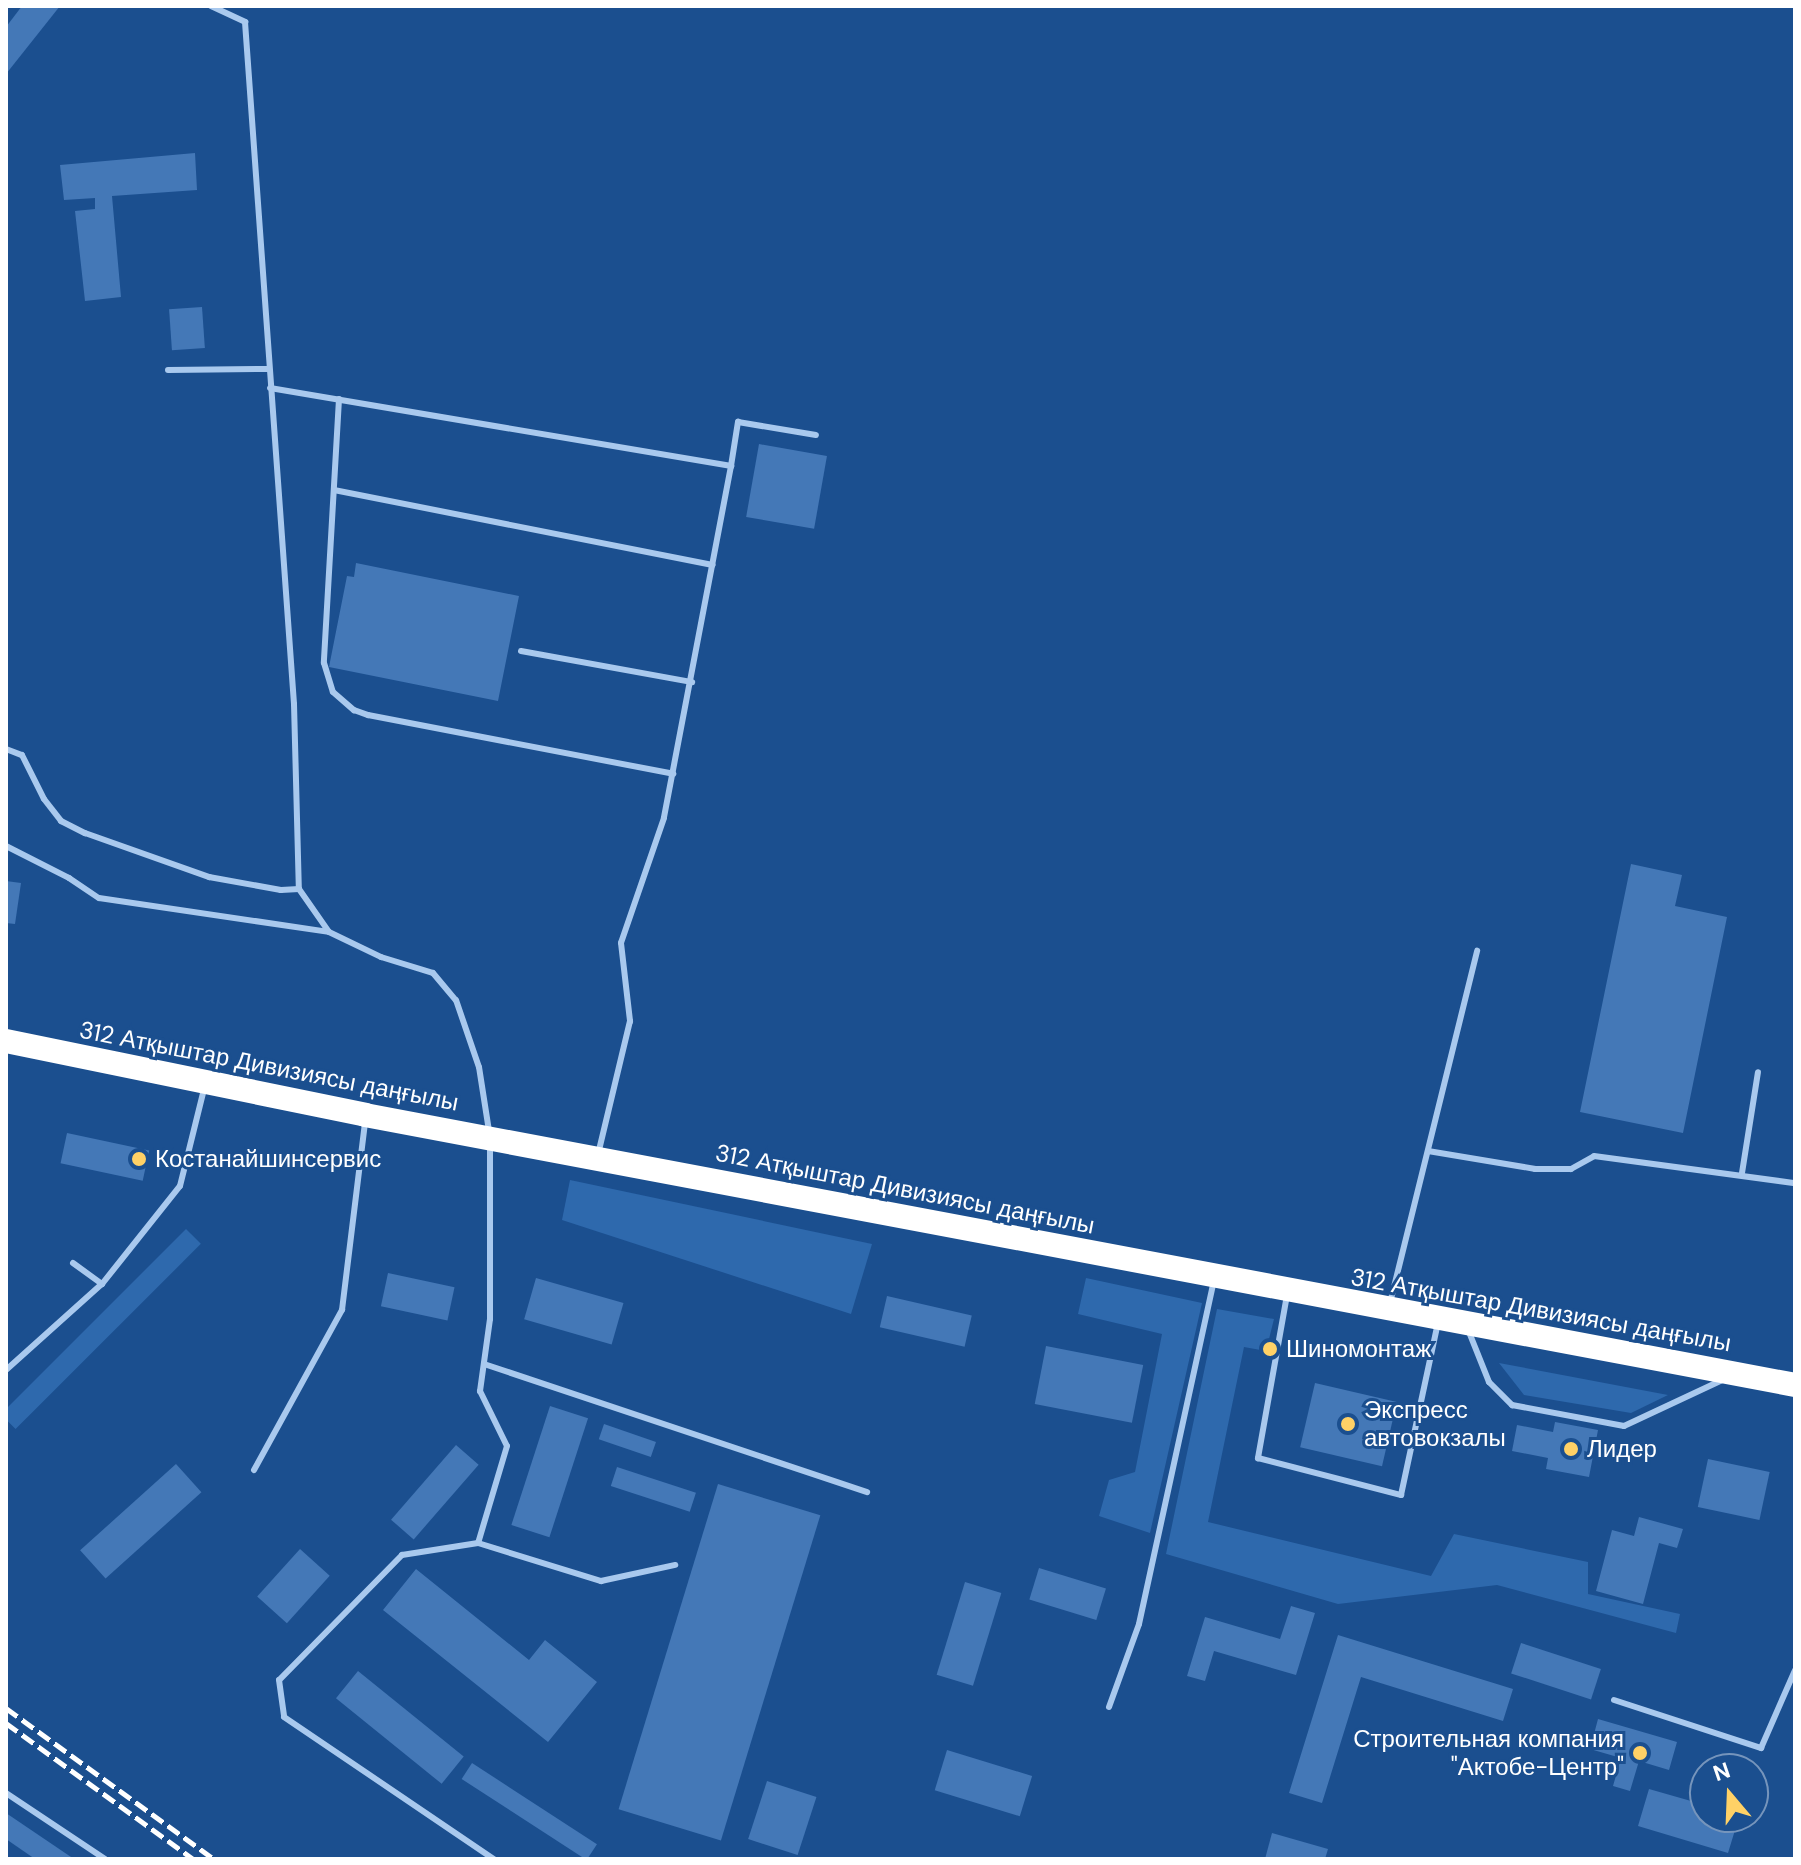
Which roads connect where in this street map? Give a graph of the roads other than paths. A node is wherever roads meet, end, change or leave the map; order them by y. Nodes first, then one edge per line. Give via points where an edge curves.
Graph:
1 (211, 6) edge
2 (269, 369) junction
3 (168, 370) dead end
4 (270, 388) junction
5 (339, 399) junction
6 (816, 435) dead end
7 (731, 466) junction
8 (334, 490) junction
9 (713, 565) junction
10 (521, 651) dead end
11 (692, 682) junction
12 (6, 749) edge
13 (673, 774) junction
14 (6, 846) edge
15 (299, 889) junction
16 (329, 932) junction
17 (1477, 951) dead end
18 (6, 1041) edge
19 (1758, 1072) dead end
20 (206, 1082) junction
21 (365, 1115) junction
22 (490, 1137) junction
23 (1428, 1151) junction
24 (597, 1158) junction
25 (1742, 1173) junction
26 (1795, 1183) edge
27 (73, 1263) dead end
28 (1215, 1277) junction
29 (102, 1284) junction
30 (1287, 1291) junction
31 (1388, 1311) junction
32 (1438, 1320) junction
33 (1466, 1325) junction
34 (484, 1364) junction
35 (6, 1370) edge
36 (1735, 1374) junction
37 (1795, 1385) edge
38 (254, 1470) dead end
39 (867, 1492) dead end
40 (478, 1543) junction
41 (675, 1565) dead end
42 (1795, 1670) edge
43 (1614, 1700) dead end
44 (1109, 1707) dead end
45 (6, 1793) edge
46 (105, 1859) edge
47 (494, 1859) edge

1 - 2 lane via 245,22
2 - 3 lane
2 - 4 lane
4 - 5 lane
4 - 15 lane via 294,704
5 - 7 lane
5 - 8 lane
6 - 7 lane via 738,422
7 - 9 lane
8 - 9 lane
8 - 13 lane via 324,663 326,679 343,702 368,715
9 - 11 lane
10 - 11 lane
11 - 13 lane
12 - 15 lane via 22,755 61,821 85,833 209,877
13 - 24 lane via 664,818 621,943 630,1021
14 - 16 lane via 99,898
15 - 16 lane
16 - 22 lane via 381,957 433,973 456,1000 479,1067
17 - 23 lane
18 - 20 highway, 312 Атқыштар Дивизиясы даңғылы
19 - 25 lane
20 - 21 highway, 312 Атқыштар Дивизиясы даңғылы
20 - 29 lane via 180,1186
21 - 22 highway, 312 Атқыштар Дивизиясы даңғылы
21 - 38 lane via 342,1310
22 - 24 highway, 312 Атқыштар Дивизиясы даңғылы
22 - 34 lane via 490,1319
23 - 25 lane via 1535,1169 1571,1169 1594,1156
23 - 31 lane
24 - 28 highway, 312 Атқыштар Дивизиясы даңғылы
25 - 26 lane
27 - 29 lane
28 - 30 highway, 312 Атқыштар Дивизиясы даңғылы
28 - 44 lane via 1139,1624
29 - 35 lane
30 - 31 highway, 312 Атқыштар Дивизиясы даңғылы
30 - 32 lane via 1258,1458 1401,1495
31 - 32 highway, 312 Атқыштар Дивизиясы даңғылы
32 - 33 highway, 312 Атқыштар Дивизиясы даңғылы
33 - 36 highway, 312 Атқыштар Дивизиясы даңғылы
33 - 36 lane via 1489,1382 1512,1405 1610,1424 1624,1426
34 - 39 lane
34 - 40 lane via 480,1391 507,1446
36 - 37 highway, 312 Атқыштар Дивизиясы даңғылы
40 - 41 lane via 601,1581
40 - 47 lane via 402,1555 279,1680 284,1717
42 - 43 lane via 1761,1748
45 - 46 lane

